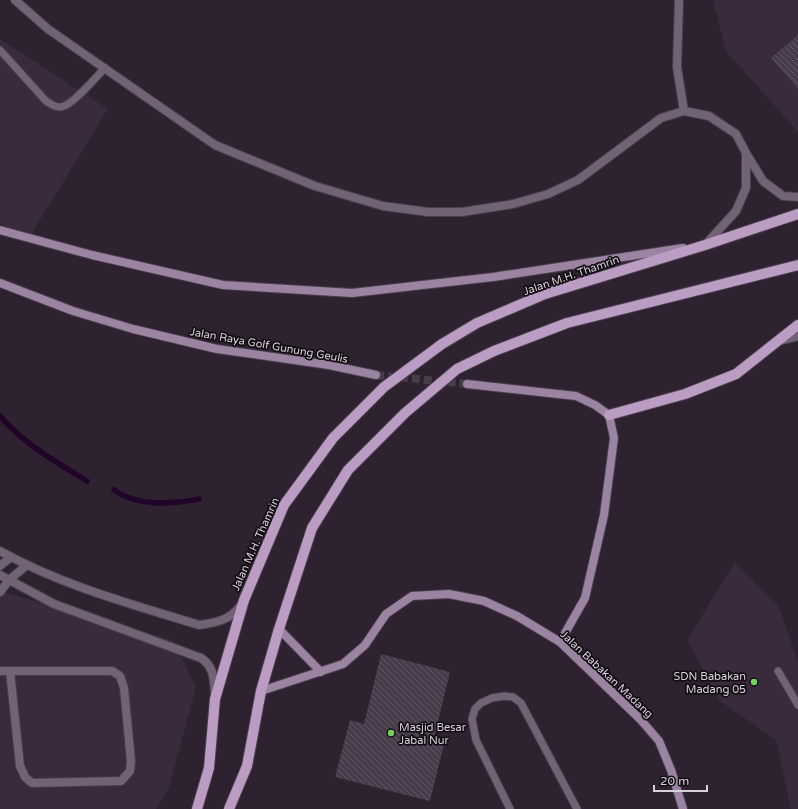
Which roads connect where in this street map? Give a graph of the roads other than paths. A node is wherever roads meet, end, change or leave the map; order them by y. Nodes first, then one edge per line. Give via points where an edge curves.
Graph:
1 (15, 0) edge
2 (679, 0) edge
3 (0, 50) edge
4 (105, 68) junction
5 (684, 111) junction
6 (746, 153) junction
7 (798, 197) edge
8 (798, 214) edge
9 (0, 230) edge
10 (705, 245) junction
11 (798, 265) edge
12 (0, 283) edge
13 (798, 325) edge
14 (798, 336) edge
15 (776, 342) junction
16 (376, 375) tunnel mouth
17 (467, 384) tunnel mouth
18 (609, 414) junction
19 (0, 551) edge
20 (11, 557) junction
21 (28, 565) junction
22 (0, 566) edge
23 (0, 575) edge
24 (9, 580) junction
25 (0, 592) edge
26 (244, 600) junction
27 (279, 629) junction
28 (560, 642) junction
29 (0, 671) edge
30 (10, 671) junction
31 (778, 671) dead end
32 (321, 672) junction
33 (261, 691) junction
34 (215, 699) junction
35 (798, 704) edge
36 (197, 809) edge
37 (229, 809) edge
38 (510, 809) edge
39 (577, 809) edge
40 (683, 809) edge

1 - 4 street via 48,29
2 - 5 street via 677,67
3 - 4 lane via 46,101 60,108 69,104
4 - 5 street via 215,145 315,186 383,206 428,212 462,212 513,204 548,194 578,180 660,118
5 - 6 street via 709,116 736,134
6 - 7 street via 763,181 783,196
6 - 10 street via 746,188 736,211
8 - 10 main road, Jalan M.H. Thamrin
9 - 10 main road via 92,255 223,284 352,293 493,277
10 - 26 main road, Jalan M.H. Thamrin via 545,294 477,323 442,344 384,387 333,438 284,505
11 - 27 main road via 567,323 494,351 457,369 405,413 348,470 312,528
12 - 16 main road, Jalan Raya Golf Gunung Geulis via 73,311 133,329 217,349 329,365
13 - 15 main road
14 - 15 street
15 - 18 main road via 736,374 685,394
17 - 18 main road via 576,396
18 - 28 main road via 614,438 604,515 585,598
19 - 20 street
20 - 21 street
20 - 22 street
21 - 24 street
21 - 26 street via 99,594 199,625 216,623 229,617
23 - 24 street
24 - 25 street
24 - 34 street via 54,604 201,658 208,663 213,674
26 - 34 main road, Jalan M.H. Thamrin
27 - 32 main road
27 - 33 main road
28 - 32 main road, Jalan Babakan Madang via 517,616 484,601 449,594 412,596 386,614 365,645 343,664
28 - 40 main road, Jalan Babakan Madang via 640,719 659,741
29 - 30 street
30 - 30 street via 112,671 120,676 124,688 130,772 121,781 32,783 25,777 20,766
31 - 35 lane
32 - 33 main road, Jalan Babakan Madang
33 - 37 main road via 247,766
34 - 36 main road, Jalan M.H. Thamrin via 209,768
38 - 39 lane via 476,740 472,719 481,703 504,696 513,697 521,703

